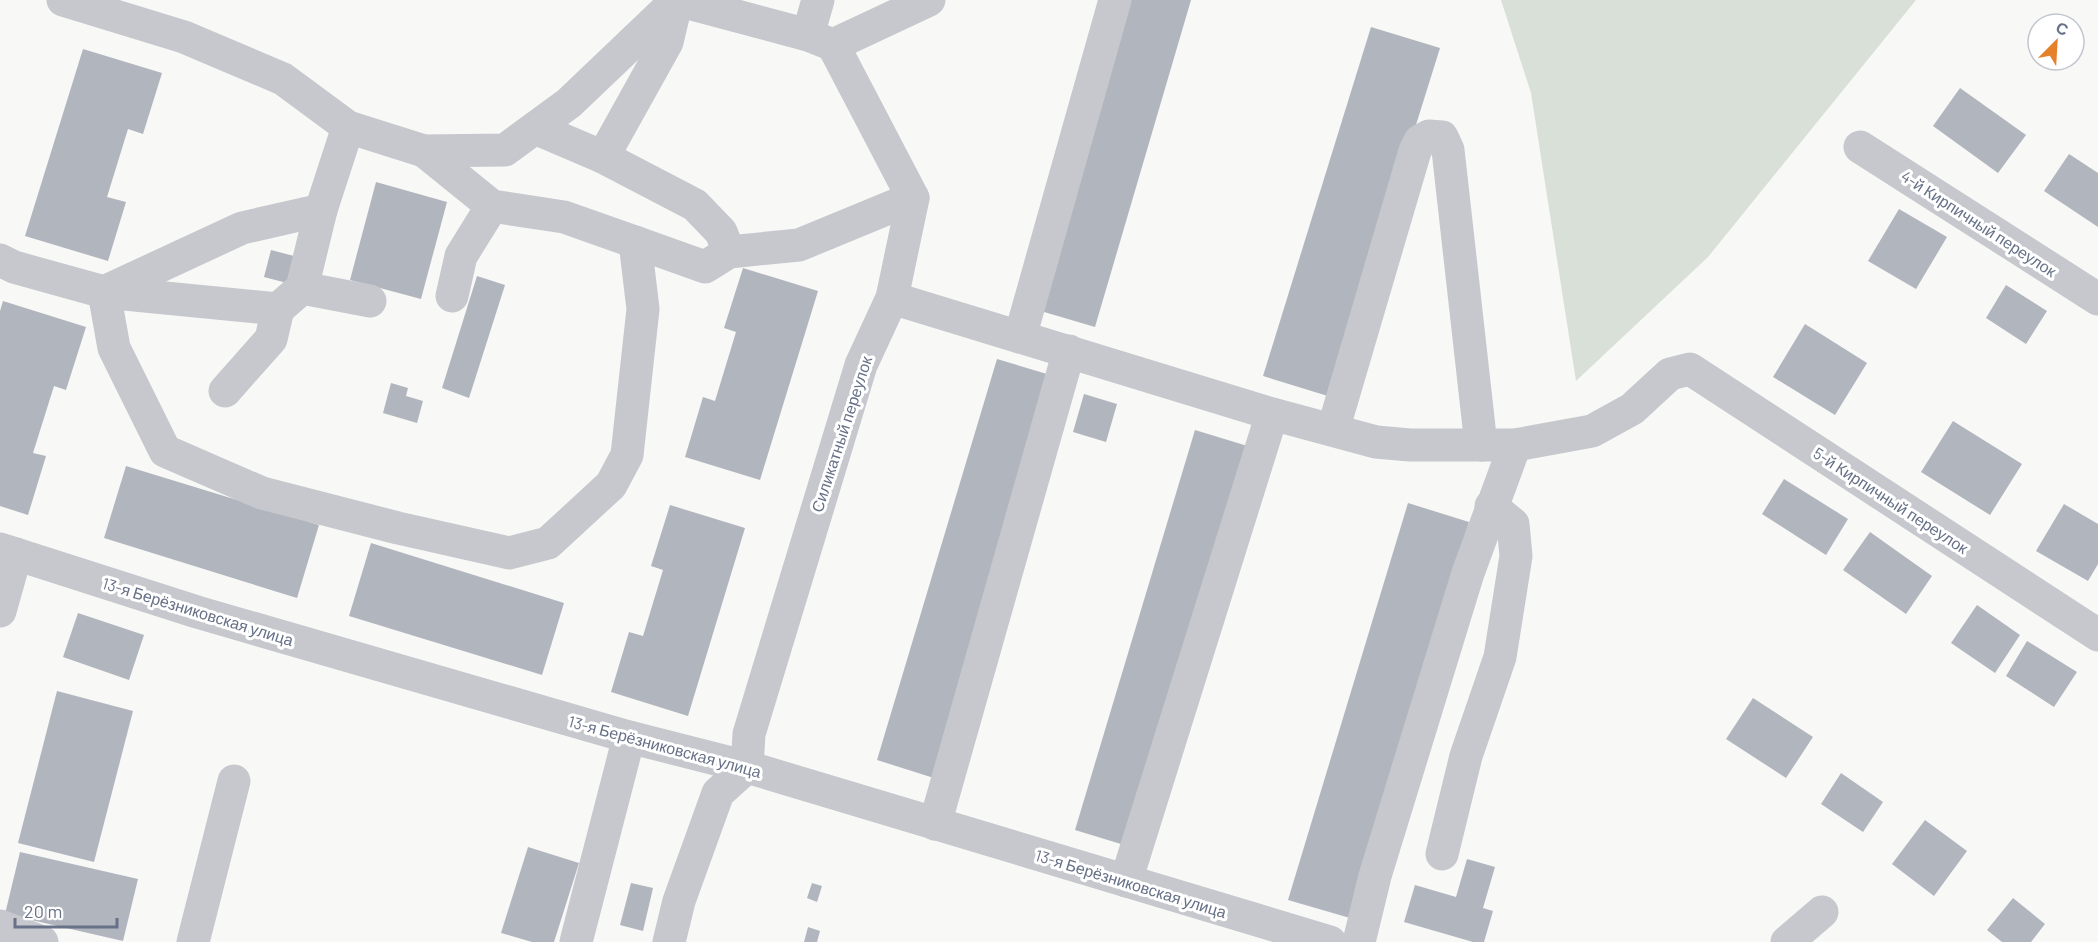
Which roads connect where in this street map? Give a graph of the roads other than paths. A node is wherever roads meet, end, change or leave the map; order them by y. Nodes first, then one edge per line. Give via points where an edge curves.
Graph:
1 (63, 0) edge
2 (677, 0) edge
3 (818, 0) edge
4 (929, 0) edge
5 (1115, 0) edge
6 (820, 40) junction
7 (348, 127) junction
8 (535, 128) junction
9 (1860, 147) dead end
10 (424, 151) junction
11 (603, 157) junction
12 (913, 198) junction
13 (492, 206) junction
14 (321, 210) junction
15 (635, 242) junction
16 (729, 252) junction
17 (0, 260) edge
18 (104, 292) junction
19 (452, 296) dead end
20 (892, 298) junction
21 (290, 299) junction
22 (2098, 299) edge
23 (370, 301) dead end
24 (1020, 337) junction
25 (1069, 351) junction
26 (225, 391) dead end
27 (1272, 414) junction
28 (1333, 430) junction
29 (1481, 445) junction
30 (1515, 445) junction
31 (1491, 506) junction
32 (8, 552) edge
33 (0, 611) edge
34 (2098, 635) edge
35 (629, 737) junction
36 (747, 768) junction
37 (234, 781) dead end
38 (935, 824) junction
39 (1442, 854) dead end
40 (1126, 881) junction
41 (1822, 912) dead end
42 (0, 926) edge
43 (42, 942) edge
44 (193, 942) edge
45 (576, 942) edge
46 (669, 942) edge
47 (1330, 942) edge
48 (1359, 942) edge
49 (1787, 942) edge

1 - 7 street via 184,36 283,79
2 - 6 street
2 - 8 street via 569,103
2 - 11 street via 667,42
3 - 6 street
4 - 6 street
5 - 24 street
6 - 12 street
7 - 10 street
7 - 14 street
8 - 10 street via 505,150
8 - 11 street
9 - 22 street, 4-й Кирпичный переулок
10 - 13 street
11 - 16 street via 695,205 721,232
12 - 16 street via 800,245
12 - 20 street, Силикатный переулок
13 - 15 street via 564,217
13 - 19 street via 461,256
14 - 18 street via 242,228
14 - 21 street
15 - 16 street via 705,267
15 - 18 street via 643,309 627,455 611,485 548,543 509,553 262,493 165,451 114,348
17 - 18 street
18 - 21 street
20 - 24 street
20 - 36 street, Силикатный переулок via 861,365 749,734
21 - 23 street
21 - 26 street via 271,339
24 - 25 street
25 - 27 street
25 - 38 street
27 - 28 street
27 - 40 street
28 - 29 street via 1376,442
28 - 29 street via 1415,151 1420,141 1434,135 1442,137 1448,150
29 - 30 street
30 - 31 street
30 - 34 street, 5-й Кирпичный переулок via 1592,431 1632,409 1670,374 1683,369 1696,372
31 - 39 street via 1514,524 1516,556 1500,657 1466,756
31 - 48 street via 1375,876
32 - 33 street
32 - 35 street, 13-я Берёзниковская улица via 197,612
35 - 36 street, 13-я Берёзниковская улица
35 - 45 street
36 - 38 street, 13-я Берёзниковская улица
36 - 46 street via 718,793 679,901
37 - 44 street
38 - 40 street, 13-я Берёзниковская улица
40 - 47 street, 13-я Берёзниковская улица
41 - 49 street
42 - 43 street

